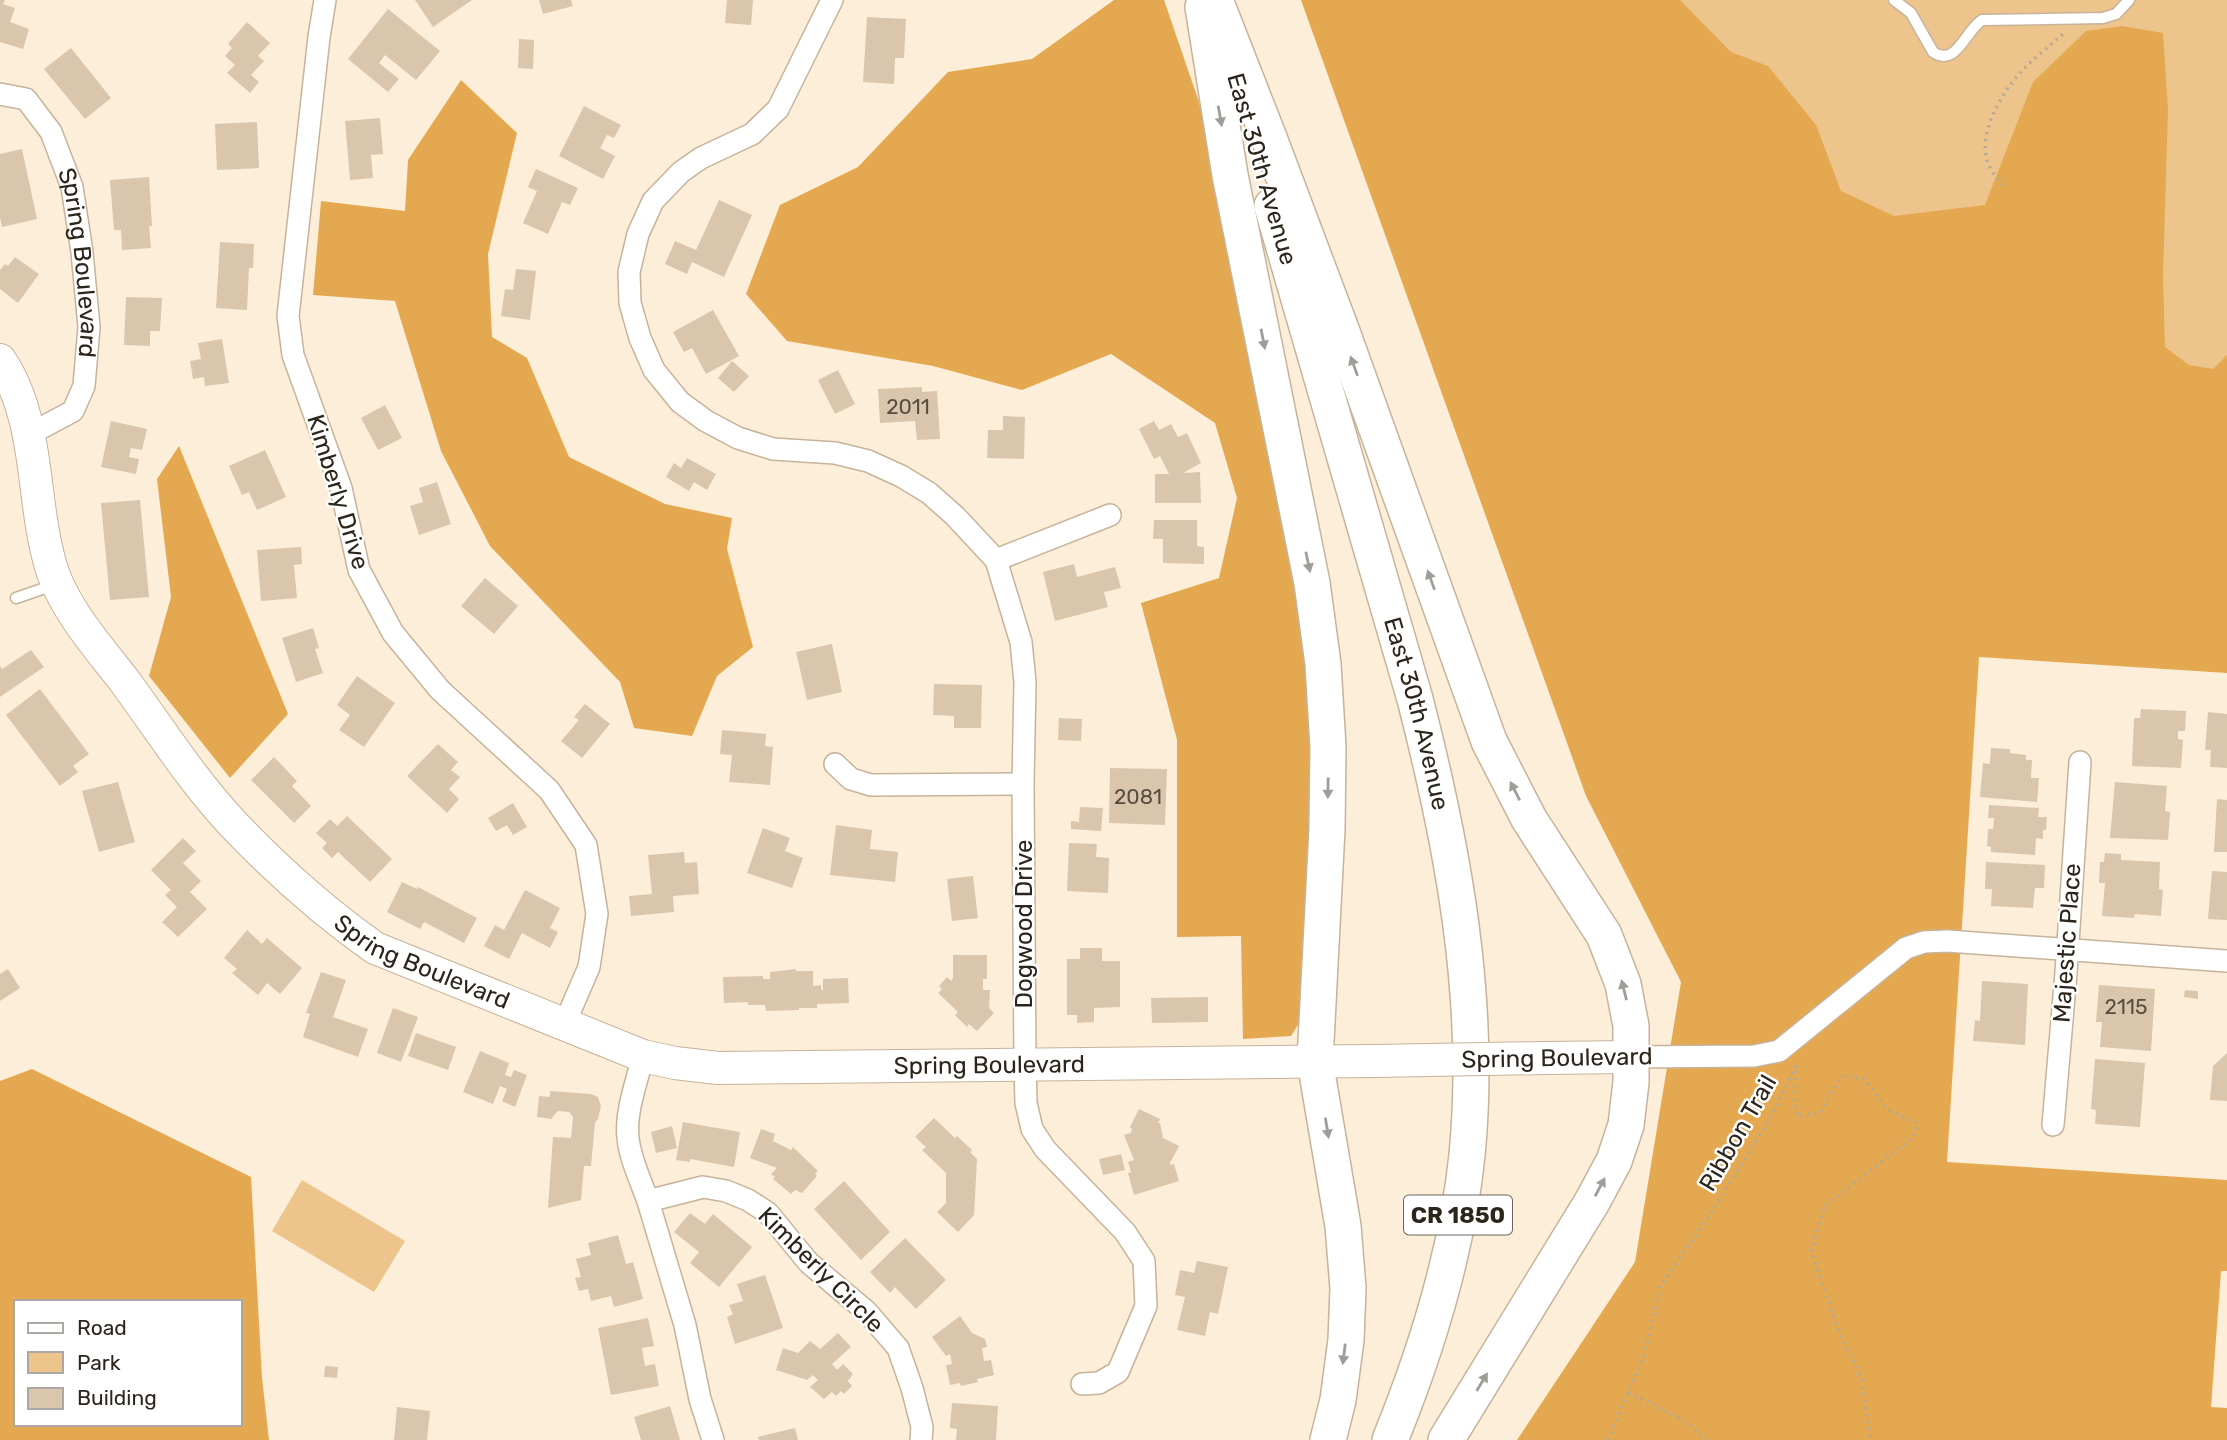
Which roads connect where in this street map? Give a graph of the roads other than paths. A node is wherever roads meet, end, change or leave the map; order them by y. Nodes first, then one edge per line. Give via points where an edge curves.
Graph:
1 (326, 0) edge
2 (832, 0) edge
3 (1202, 0) edge
4 (1214, 0) edge
5 (1894, 0) edge
6 (2129, 0) edge
7 (0, 94) edge
8 (0, 360) edge
9 (29, 435) junction
10 (1110, 515) dead end
11 (996, 560) junction
12 (57, 584) junction
13 (16, 598) dead end
14 (2080, 762) dead end
15 (835, 764) dead end
16 (1023, 784) junction
17 (2067, 949) junction
18 (2227, 961) edge
19 (564, 1025) junction
20 (643, 1056) junction
21 (1632, 1057) junction
22 (1315, 1061) junction
23 (1025, 1064) junction
24 (2053, 1125) dead end
25 (648, 1201) junction
26 (1082, 1384) dead end
27 (713, 1440) edge
28 (920, 1440) edge
29 (1328, 1440) edge
30 (1390, 1440) edge
31 (1446, 1440) edge

1 - 19 street, Kimberly Drive via 292,271 288,316 293,355 341,488 359,570 393,633 440,690 550,790 586,845 597,914 589,967
2 - 11 street, Dogwood Drive via 778,109 766,123 701,158 653,201 638,234 629,272 630,303 640,338 654,370 680,402 706,421 773,449 835,453 901,476 956,516
3 -> 22 main road via 1230,175 1312,583 1323,664 1327,829
21 -> 4 main road via 1623,984 1609,947 1530,819 1489,741 1342,332
4 - 30 main road, East 30th Avenue / CR 1850 via 1433,769 1462,927 1471,1091 1467,1155 1455,1234 1435,1317
5 - 6 lane via 1911,13 1933,52 1946,57 1955,53 1982,20 2103,18 2116,14
7 - 9 street, Spring Boulevard via 26,99 51,132 64,165 72,187 89,327 85,386 73,411
8 - 9 street, Spring Boulevard via 15,384
9 - 12 street, Spring Boulevard via 47,553
10 - 11 street
11 - 16 street, Dogwood Drive via 1021,642
12 - 13 lane
12 - 19 street, Spring Boulevard via 76,618 234,825 300,889 374,948
14 - 17 street, Majestic Place
15 - 16 street via 851,779 871,785
16 - 23 street, Dogwood Drive
17 - 18 street, Spring Boulevard
17 - 21 street, Spring Boulevard via 1924,942 1906,948 1779,1051 1754,1056
17 - 24 street, Majestic Place
19 - 20 street, Spring Boulevard
20 - 23 street, Spring Boulevard via 752,1070
20 - 25 street via 627,1136
21 - 22 street, Spring Boulevard, bridge
31 -> 21 main road via 1614,1161 1626,1125
22 - 23 street, Spring Boulevard
22 -> 29 main road via 1343,1226 1348,1288 1338,1401
23 - 26 street, Dogwood Drive via 1032,1129 1045,1149 1125,1232 1144,1261 1146,1306 1118,1372 1099,1383
25 - 27 street
25 - 28 street, Kimberly Circle via 703,1187 726,1191 768,1213 809,1263 867,1312 898,1348 922,1427

